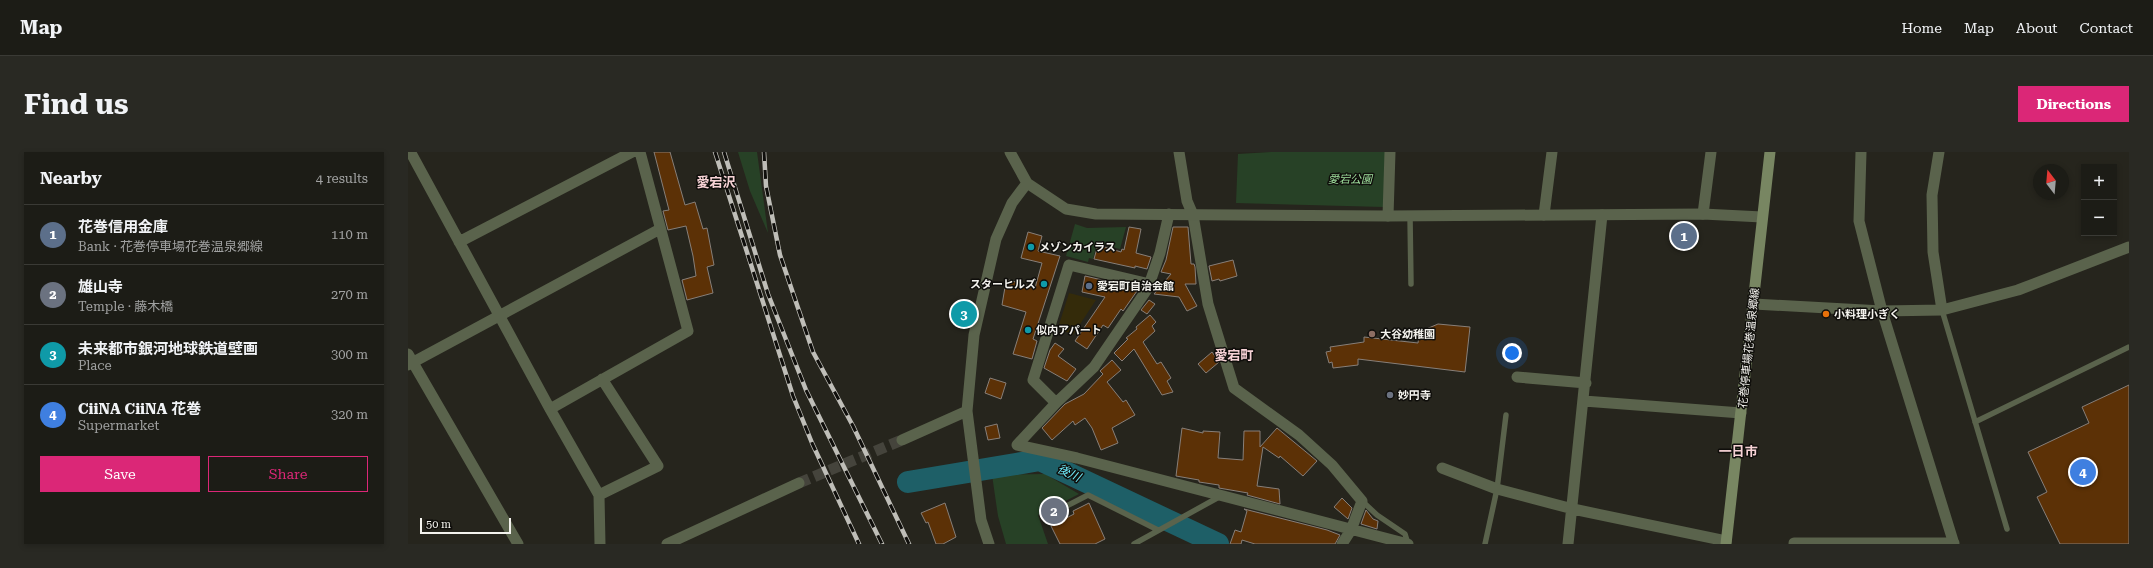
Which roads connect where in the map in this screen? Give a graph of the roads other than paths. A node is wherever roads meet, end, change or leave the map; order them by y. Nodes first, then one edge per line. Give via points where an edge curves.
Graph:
1 (632, 152) edge
2 (640, 152) edge
3 (1010, 152) edge
4 (1179, 152) edge
5 (1390, 152) edge
6 (1552, 152) edge
7 (1711, 152) edge
8 (1770, 152) edge
9 (1861, 152) edge
10 (1939, 152) edge
11 (411, 153) edge
12 (1027, 183) junction
13 (1169, 214) junction
14 (1602, 214) junction
15 (1703, 214) junction
16 (1193, 215) junction
17 (1544, 215) junction
18 (1388, 216) junction
19 (1410, 216) junction
20 (1762, 217) junction
21 (660, 229) junction
22 (460, 242) junction
23 (2129, 247) edge
24 (1150, 284) junction
25 (1411, 284) dead end
26 (1754, 304) junction
27 (1942, 310) junction
28 (1882, 311) junction
29 (499, 316) junction
30 (2129, 346) edge
31 (410, 360) edge
32 (1517, 378) dead end
33 (602, 379) junction
34 (1586, 383) junction
35 (1584, 401) junction
36 (1056, 403) junction
37 (550, 409) junction
38 (968, 411) junction
39 (1741, 413) junction
40 (1506, 414) dead end
41 (1975, 422) junction
42 (902, 440) tunnel mouth
43 (1442, 468) dead end
44 (799, 482) tunnel mouth
45 (1498, 489) junction
46 (599, 495) junction
47 (1219, 496) junction
48 (1362, 501) junction
49 (1573, 509) junction
50 (1055, 512) dead end
51 (2007, 529) dead end
52 (1158, 530) junction
53 (1350, 530) junction
54 (1726, 543) edge
55 (1794, 543) dead end
56 (518, 544) edge
57 (600, 544) edge
58 (668, 544) edge
59 (989, 544) edge
60 (1134, 544) edge
61 (1342, 544) edge
62 (1408, 544) edge
63 (1485, 544) edge
64 (1568, 544) edge
65 (1954, 544) edge

1 - 22 street
2 - 21 street
3 - 12 street
4 - 16 street via 1187,201
5 - 18 street
6 - 17 street
7 - 15 street
8 - 20 main road, 花巻停車場花巻温泉郷線
9 - 28 street via 1859,221
10 - 27 street via 1932,195 1932,252
11 - 22 street
12 - 13 street via 1066,209 1096,214
12 - 38 street via 1012,203 996,238 974,335
13 - 16 street
13 - 24 street
14 - 15 street
14 - 17 street
14 - 34 street
15 - 20 street
16 - 18 street
16 - 48 street via 1208,304 1234,388 1299,435 1332,465
17 - 19 street
18 - 19 street
19 - 25 lane
20 - 26 main road, 花巻停車場花巻温泉郷線
21 - 29 street
21 - 33 street via 688,331
22 - 29 street
23 - 27 street via 2018,290
24 - 36 street via 1094,367
24 - 36 street via 1069,265 1033,380
26 - 28 street
26 - 39 main road, 花巻停車場花巻温泉郷線
27 - 28 street
27 - 41 lane
28 - 65 street
29 - 31 street
29 - 37 street
30 - 41 lane
31 - 56 street
32 - 34 street
33 - 37 street
33 - 46 street via 658,466
34 - 35 street
35 - 39 street
35 - 49 street
36 - 47 street via 1017,445 1077,458
37 - 46 street
38 - 42 street
38 - 59 street via 981,520
39 - 54 main road, 花巻停車場花巻温泉郷線
40 - 45 lane
41 - 51 lane
43 - 45 street
44 - 58 street
45 - 49 street
45 - 63 lane
46 - 57 street
47 - 52 lane
47 - 53 street
48 - 53 street
48 - 62 lane via 1405,534
49 - 54 street
49 - 64 street
50 - 52 lane via 1088,495
52 - 60 lane
53 - 61 street
53 - 62 street
55 - 65 street

